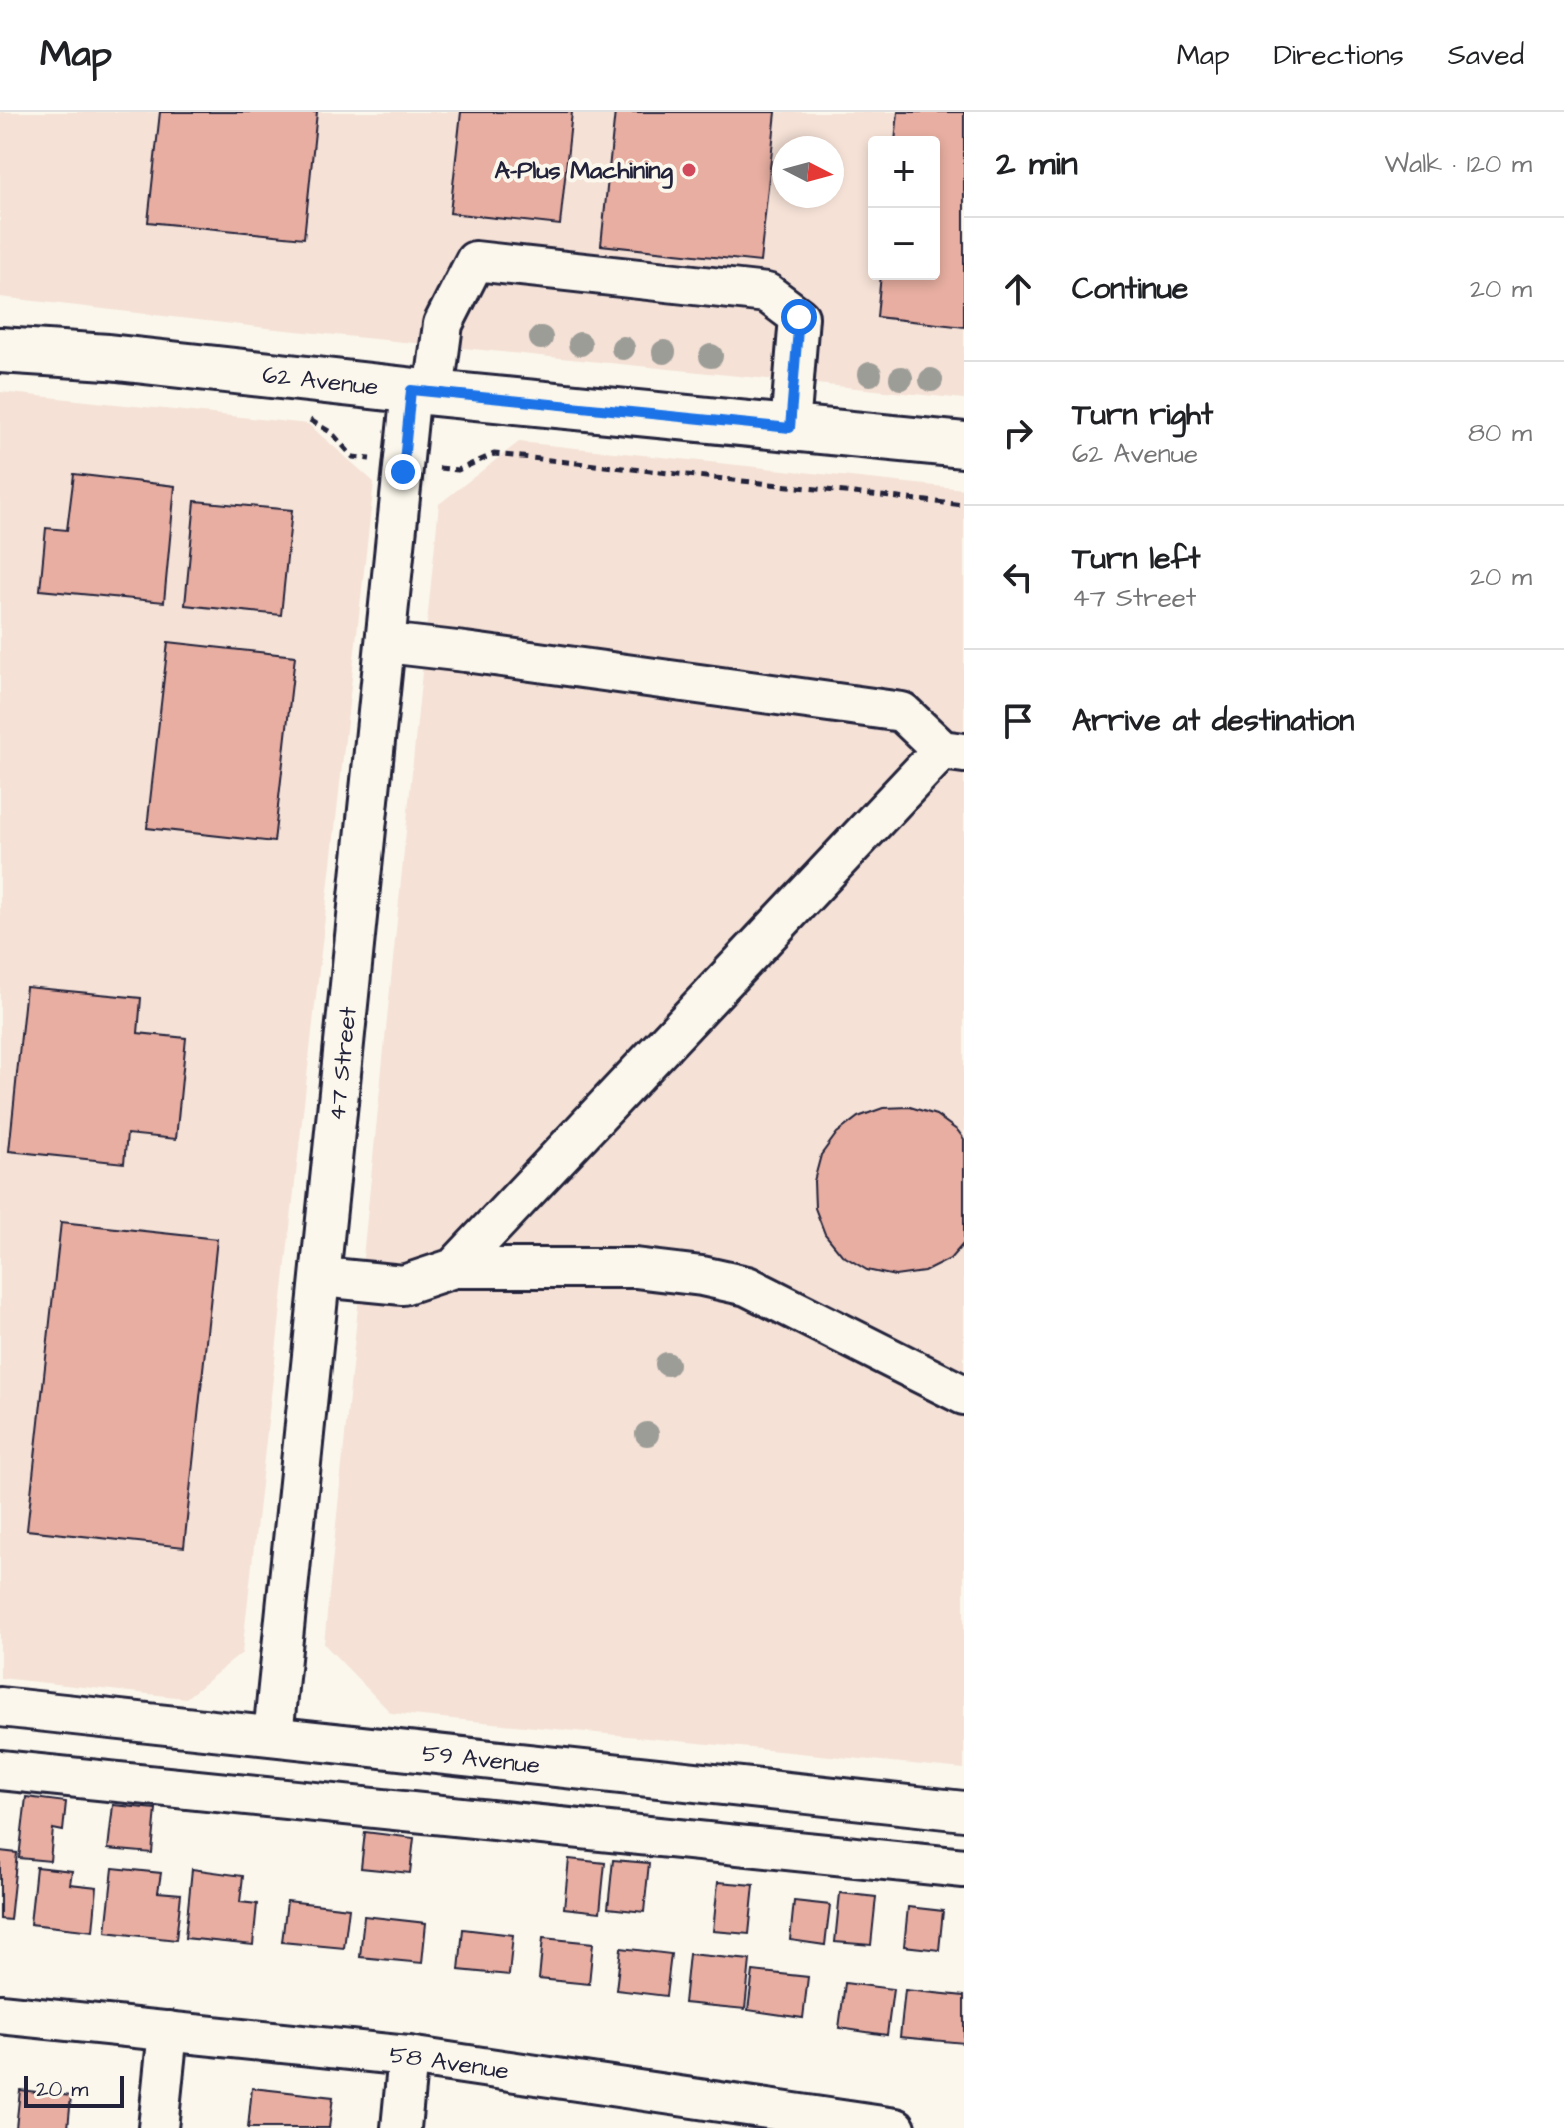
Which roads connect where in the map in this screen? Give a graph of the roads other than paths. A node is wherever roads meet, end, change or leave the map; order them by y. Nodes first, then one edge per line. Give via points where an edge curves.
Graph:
1 (0, 333) edge
2 (0, 350) edge
3 (108, 357) junction
4 (423, 392) junction
5 (790, 428) junction
6 (964, 445) edge
7 (386, 643) junction
8 (953, 751) edge
9 (454, 1268) junction
10 (321, 1277) junction
11 (964, 1395) edge
12 (0, 1707) edge
13 (273, 1736) junction
14 (0, 1770) edge
15 (964, 1811) edge
16 (964, 1868) edge
17 (0, 2014) edge
18 (168, 2031) junction
19 (408, 2056) junction
20 (158, 2128) edge
21 (401, 2128) edge
22 (896, 2128) edge

1 - 3 main road, 62 Avenue
2 - 3 main road, 62 Avenue
3 - 4 main road, 62 Avenue
4 - 5 main road, 62 Avenue
4 - 5 street, 47 Street via 443,324 475,261 767,293 799,317
4 - 7 street, 47 Street
5 - 6 main road, 62 Avenue
7 - 8 street via 902,712
7 - 10 street, 47 Street
8 - 9 street
9 - 10 street via 403,1285
9 - 11 street via 635,1268 747,1286
10 - 13 street, 47 Street
12 - 13 street, 59 Avenue
13 - 15 street, 59 Avenue
14 - 16 street
17 - 18 street, 58 Avenue
18 - 19 street, 58 Avenue
18 - 20 street
19 - 21 street
19 - 22 street, 58 Avenue

